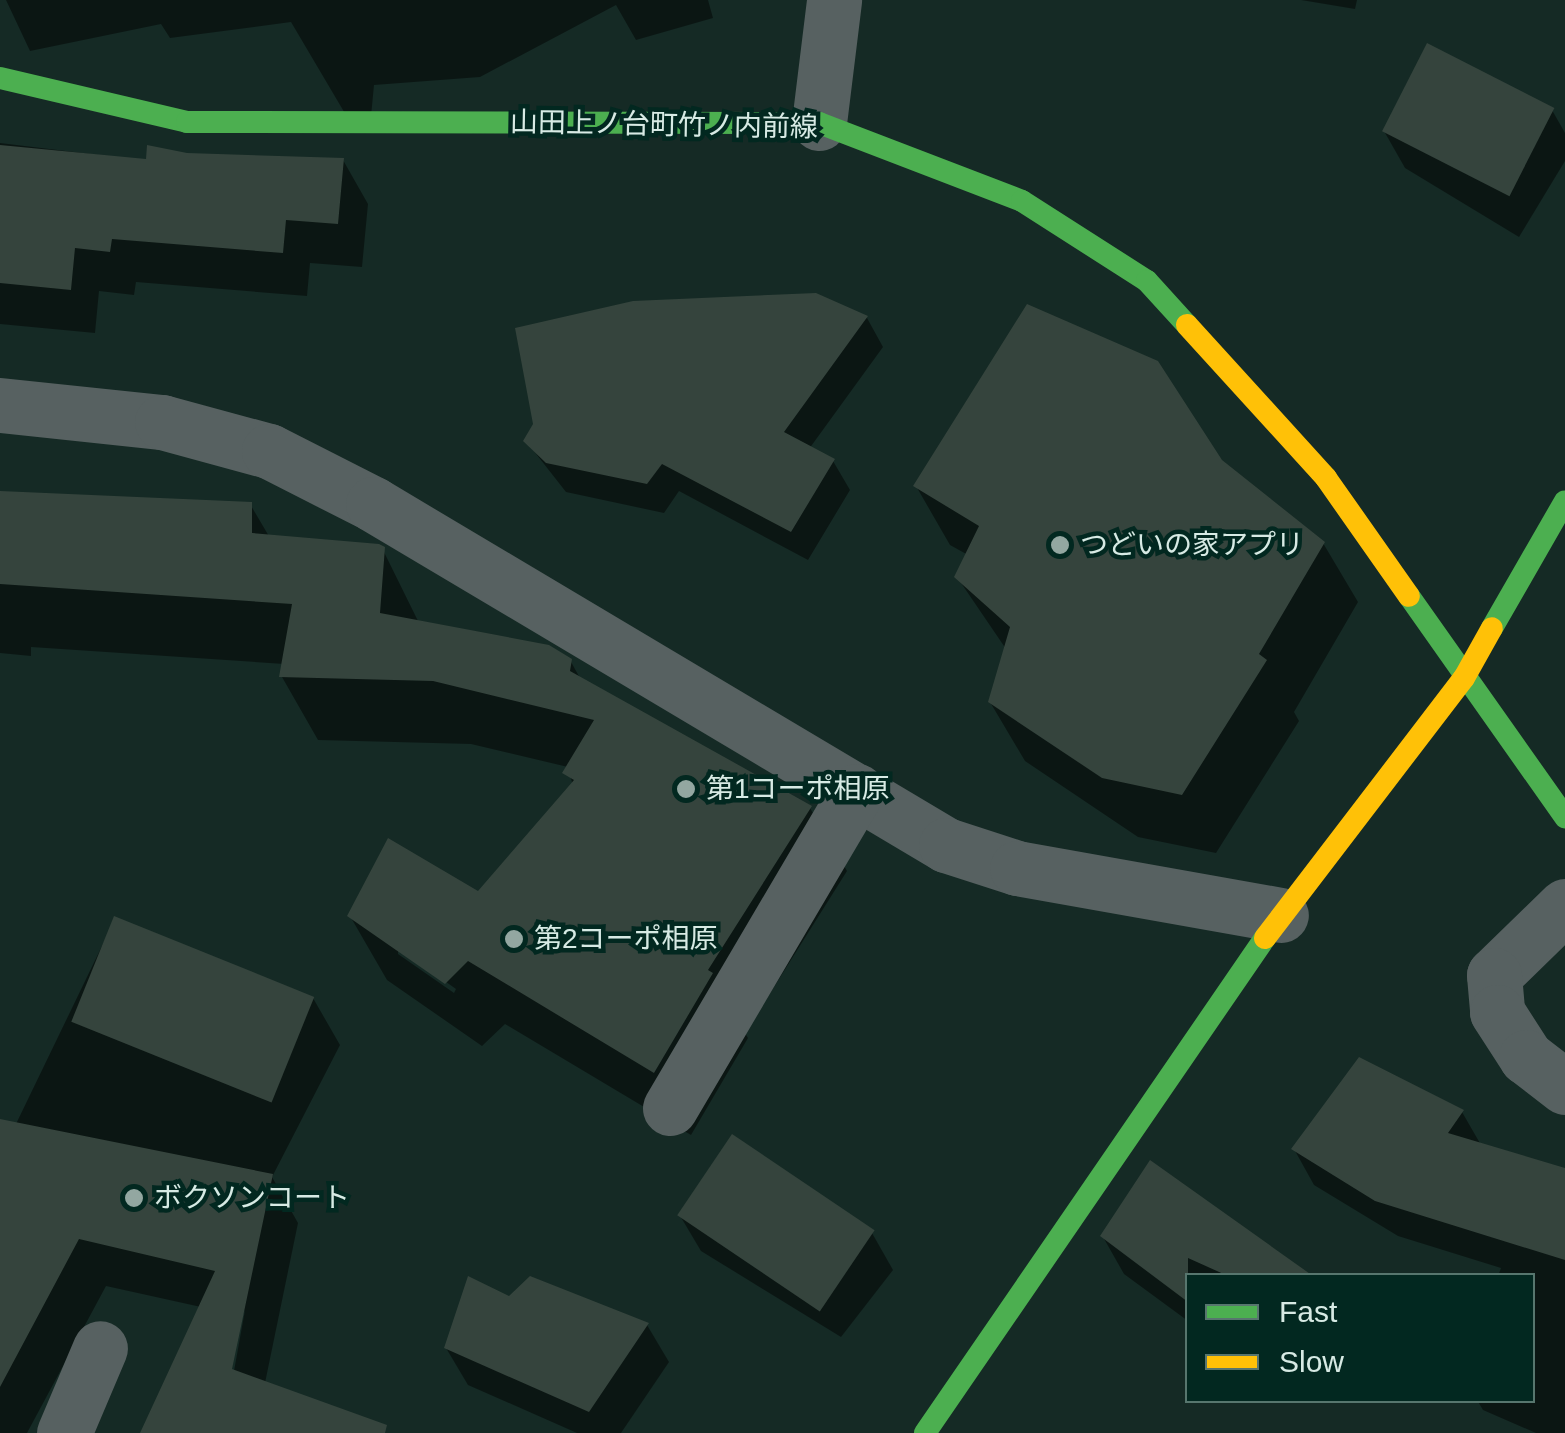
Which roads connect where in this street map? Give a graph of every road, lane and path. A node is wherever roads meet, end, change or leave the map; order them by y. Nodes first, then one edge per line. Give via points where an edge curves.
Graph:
1 (834, 0) edge
2 (0, 78) edge
3 (819, 123) junction
4 (0, 406) edge
5 (1565, 501) edge
6 (1464, 678) junction
7 (857, 792) junction
8 (1565, 818) edge
9 (1565, 906) edge
10 (1281, 915) junction
11 (1565, 1087) edge
12 (670, 1108) dead end
13 (100, 1348) dead end
14 (64, 1433) edge
15 (926, 1433) edge

1 - 3 street
2 - 3 street, 山田上ノ台町竹ノ内前線 via 187,122
3 - 6 street, 山田上ノ台町竹ノ内前線 via 1022,202 1147,281 1326,478
4 - 7 street via 162,422 269,451 374,504
5 - 6 street
6 - 8 street, 山田上ノ台町竹ノ内前線
6 - 10 street
7 - 10 street via 946,844 1017,868
7 - 12 street
9 - 11 street via 1494,975 1497,1012 1526,1057
10 - 15 street
13 - 14 street

